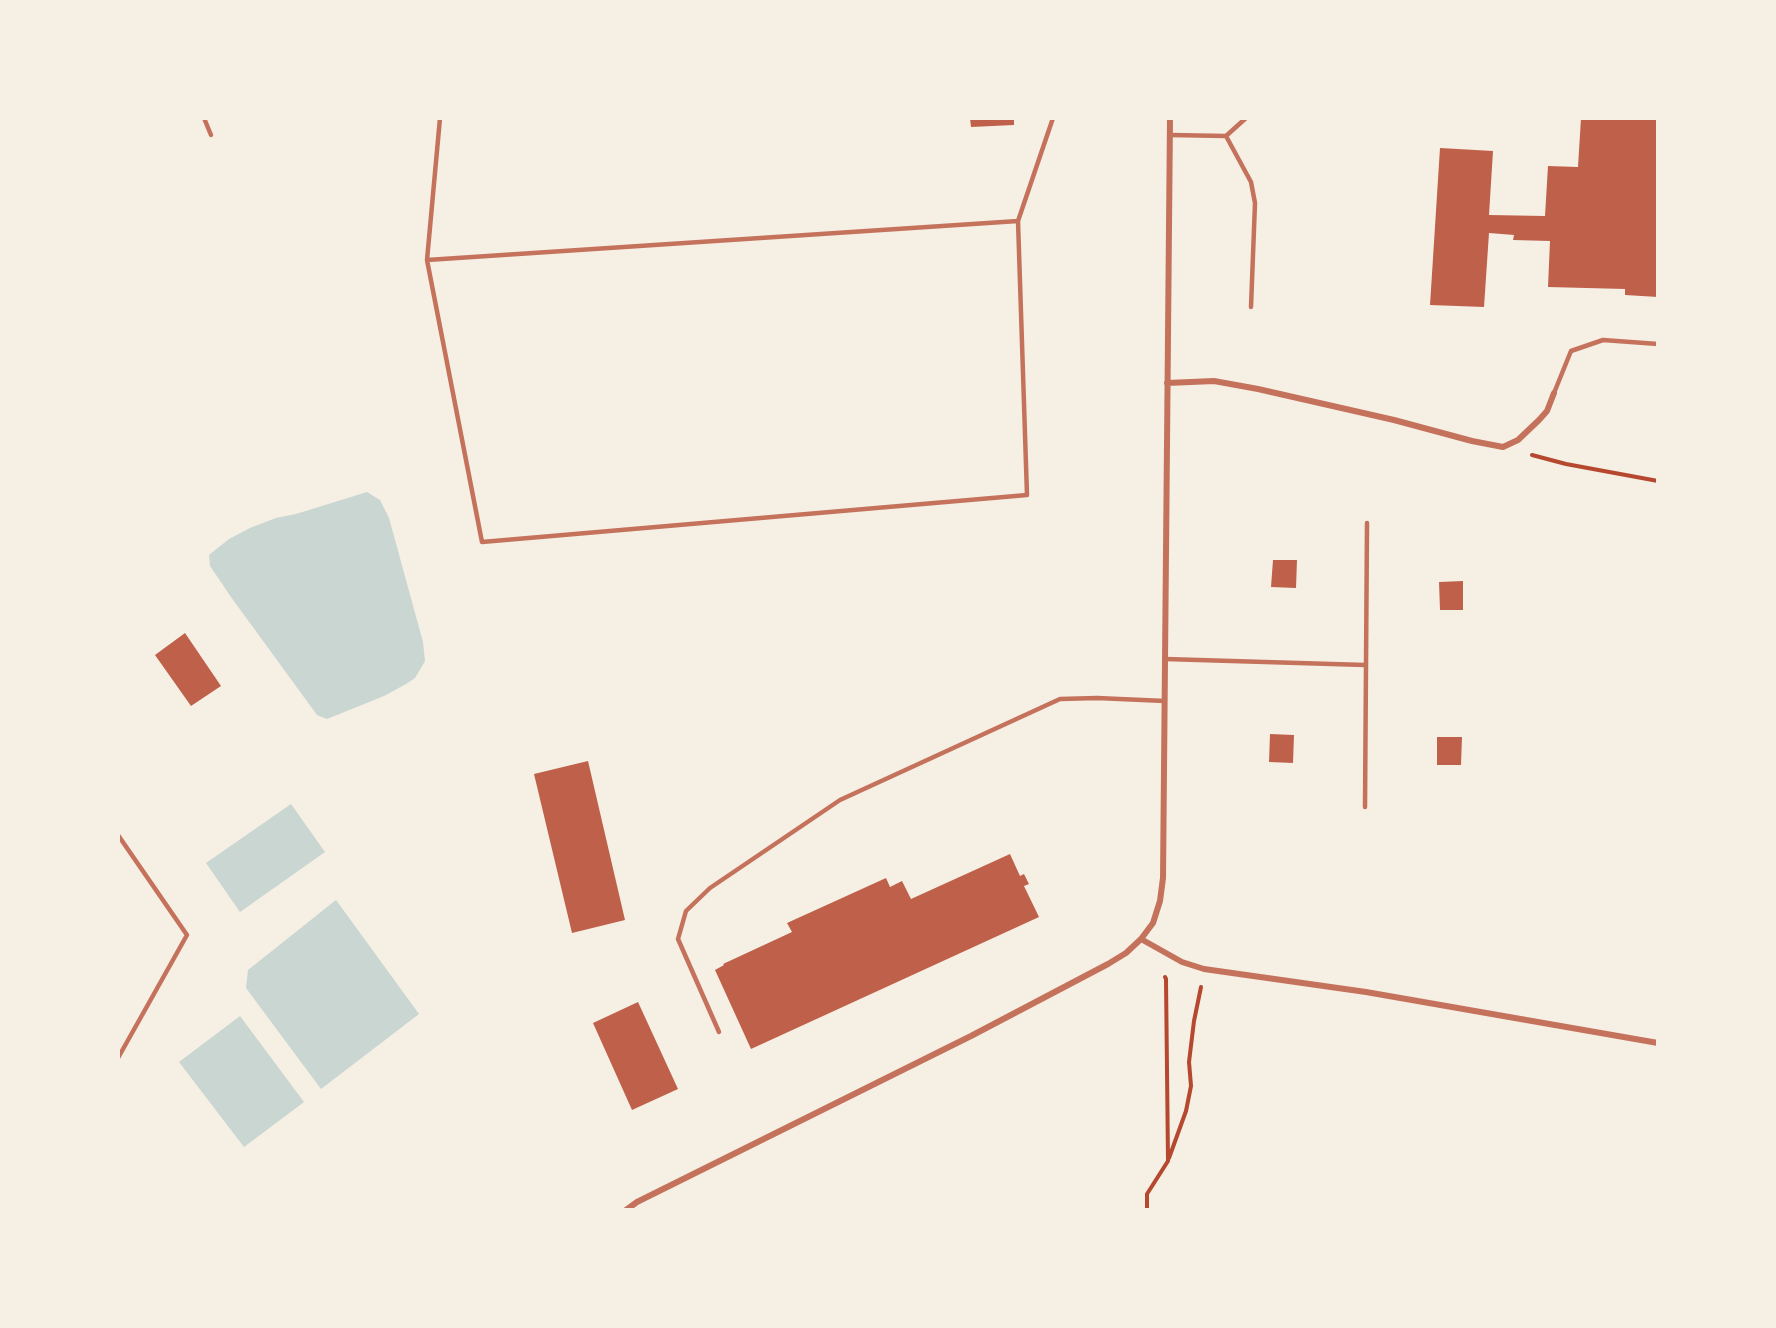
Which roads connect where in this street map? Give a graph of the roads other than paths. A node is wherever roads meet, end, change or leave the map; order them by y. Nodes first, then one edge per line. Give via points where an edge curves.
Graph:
1 (204, 118) edge
2 (440, 118) edge
3 (1053, 118) edge
4 (1170, 118) edge
5 (1246, 118) edge
6 (211, 135) dead end
7 (1170, 135) junction
8 (1226, 136) junction
9 (1018, 221) junction
10 (427, 260) junction
11 (1251, 307) dead end
12 (1658, 344) edge
13 (1167, 382) junction
14 (1554, 393) joint
15 (1367, 524) dead end
16 (1165, 659) junction
17 (1365, 664) junction
18 (1165, 701) junction
19 (1365, 807) dead end
20 (118, 836) edge
21 (1142, 939) junction
22 (718, 1032) dead end
23 (1658, 1042) edge
24 (118, 1058) edge
25 (626, 1209) edge

1 - 6 lane
2 - 10 lane
3 - 9 lane
4 - 7 street
5 - 8 lane
7 - 8 lane
7 - 13 street
8 - 11 lane via 1251,182 1255,203
9 - 10 lane
9 - 10 lane via 1027,495 482,542
12 - 14 lane via 1603,340 1571,351
13 - 14 street via 1214,381 1258,389 1503,447 1518,440 1539,420
13 - 16 street
15 - 17 lane
16 - 17 lane
16 - 18 street
17 - 19 lane
18 - 21 street via 1163,878 1153,923
18 - 22 lane via 1060,699 840,800 710,888 686,911 678,939
20 - 24 lane via 187,935
21 - 23 street via 1182,962 1205,969
21 - 25 street via 1108,964 971,1036

